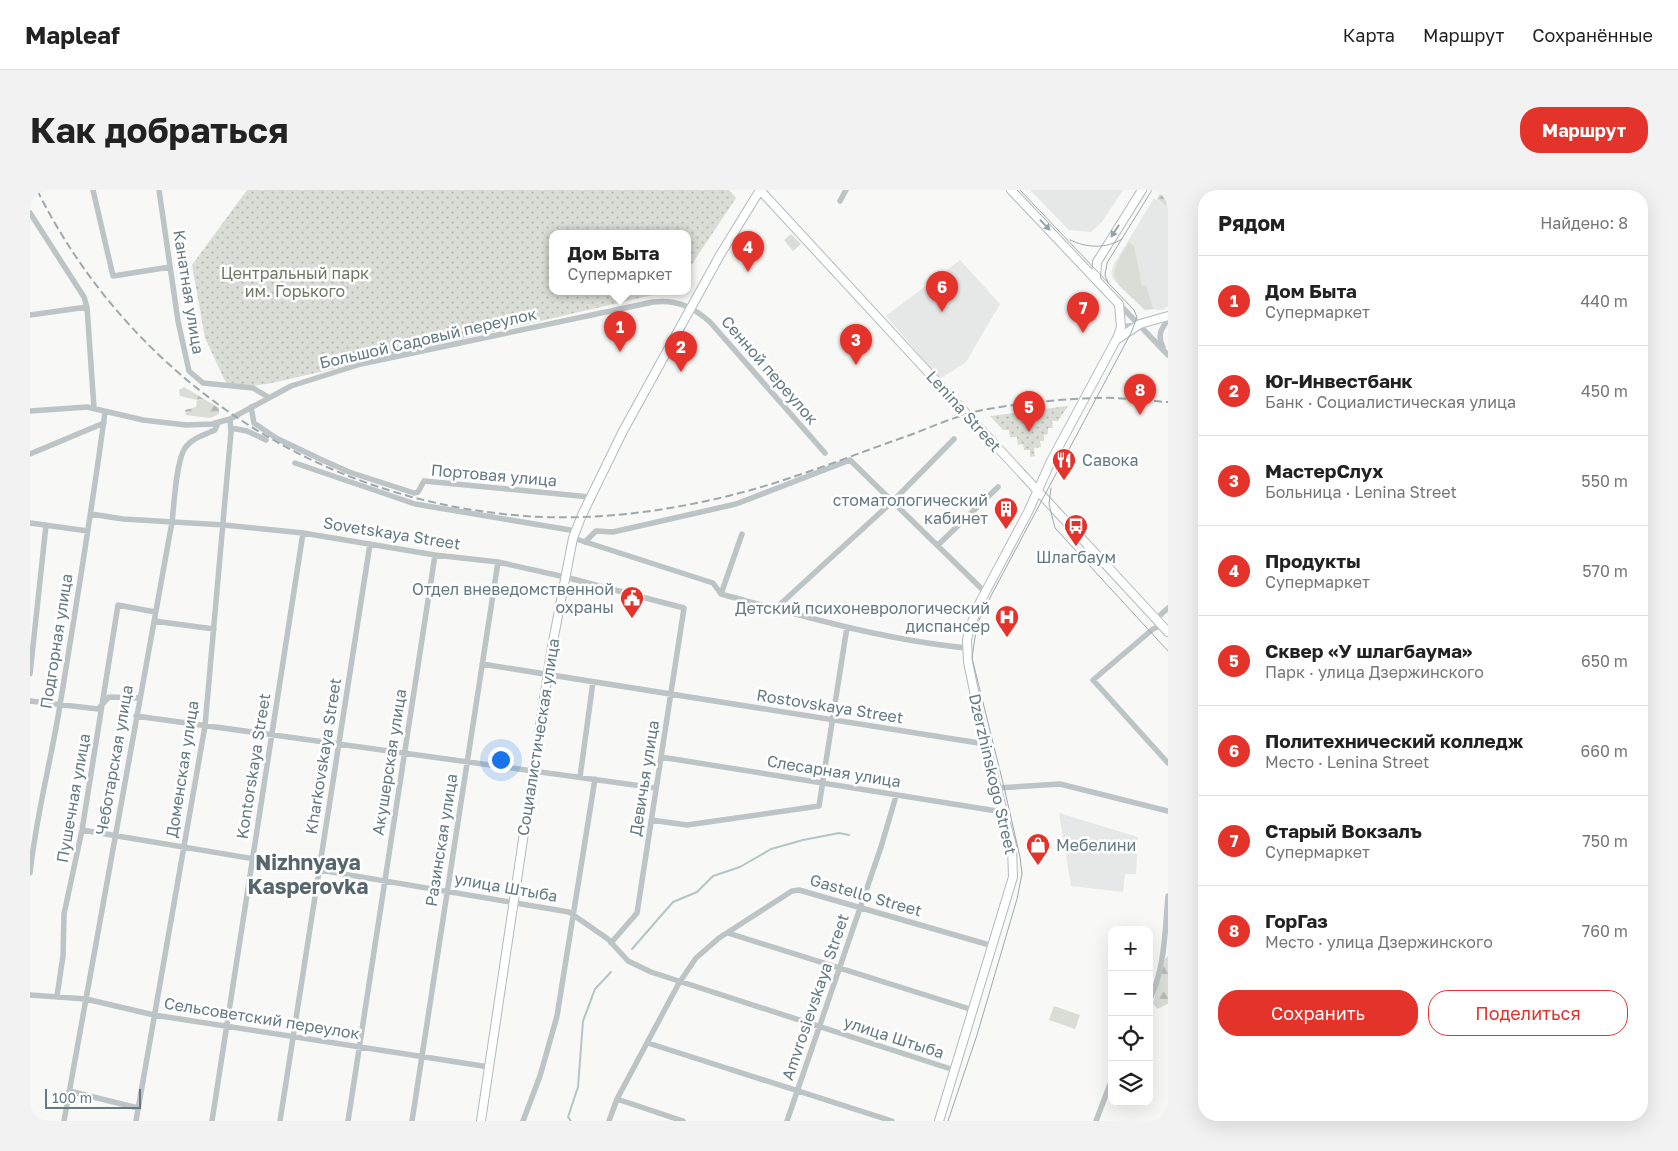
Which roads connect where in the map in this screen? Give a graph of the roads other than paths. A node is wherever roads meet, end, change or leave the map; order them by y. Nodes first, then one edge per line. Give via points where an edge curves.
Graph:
1 (92, 190) edge
2 (160, 190) edge
3 (760, 190) edge
4 (846, 190) edge
5 (1011, 190) edge
6 (1142, 190) edge
7 (840, 201) dead end
8 (31, 216) edge
9 (170, 267) junction
10 (1096, 278) junction
11 (1119, 304) junction
12 (87, 307) junction
13 (692, 308) junction
14 (30, 315) edge
15 (1168, 316) edge
16 (1168, 320) edge
17 (1140, 324) junction
18 (1121, 327) junction
19 (1116, 340) junction
20 (1168, 355) edge
21 (268, 397) junction
22 (250, 407) junction
23 (94, 408) junction
24 (30, 411) edge
25 (105, 412) junction
26 (230, 419) junction
27 (104, 423) junction
28 (218, 423) junction
29 (231, 428) junction
30 (954, 439) dead end
31 (266, 440) dead end
32 (825, 453) dead end
33 (30, 454) edge
34 (295, 463) dead end
35 (998, 486) dead end
36 (1037, 492) junction
37 (590, 497) junction
38 (893, 501) junction
39 (91, 514) junction
40 (172, 522) junction
41 (30, 523) edge
42 (46, 525) junction
43 (224, 525) junction
44 (88, 531) junction
45 (303, 533) junction
46 (742, 534) dead end
47 (575, 535) junction
48 (585, 542) junction
49 (370, 544) junction
50 (938, 545) junction
51 (435, 555) junction
52 (498, 562) junction
53 (565, 577) junction
54 (985, 592) junction
55 (721, 594) junction
56 (684, 608) joint
57 (1168, 608) edge
58 (775, 609) junction
59 (155, 612) junction
60 (154, 621) junction
61 (1159, 622) junction
62 (847, 627) junction
63 (214, 629) junction
64 (1168, 632) edge
65 (967, 648) junction
66 (482, 664) junction
67 (30, 674) edge
68 (548, 674) junction
69 (593, 682) junction
70 (670, 695) junction
71 (140, 698) junction
72 (30, 701) edge
73 (103, 704) junction
74 (60, 706) junction
75 (136, 716) junction
76 (832, 721) junction
77 (205, 726) junction
78 (272, 735) junction
79 (338, 744) junction
80 (985, 744) junction
81 (404, 753) junction
82 (661, 757) junction
83 (467, 762) junction
84 (1168, 763) edge
85 (533, 771) junction
86 (580, 777) junction
87 (595, 779) junction
88 (823, 784) junction
89 (656, 788) junction
90 (997, 788) junction
91 (896, 796) junction
92 (1168, 811) edge
93 (1004, 812) junction
94 (651, 820) junction
95 (82, 830) junction
96 (115, 834) junction
97 (184, 846) junction
98 (252, 858) junction
99 (319, 870) junction
100 (30, 872) edge
101 (385, 881) junction
102 (446, 891) junction
103 (1168, 896) edge
104 (513, 903) junction
105 (860, 908) junction
106 (574, 915) junction
107 (728, 933) junction
108 (611, 943) junction
109 (1166, 944) edge
110 (993, 946) junction
111 (840, 968) junction
112 (679, 983) junction
113 (1153, 994) edge
114 (30, 995) edge
115 (57, 996) junction
116 (86, 999) junction
117 (973, 1010) junction
118 (154, 1015) junction
119 (226, 1026) junction
120 (819, 1028) junction
121 (293, 1037) junction
122 (648, 1043) junction
123 (359, 1047) junction
124 (421, 1056) junction
125 (489, 1066) junction
126 (954, 1070) junction
127 (1108, 1090) edge
128 (69, 1091) junction
129 (797, 1092) junction
130 (617, 1099) junction
131 (138, 1108) junction
132 (1168, 1112) edge
133 (64, 1121) edge
134 (136, 1121) edge
135 (212, 1121) edge
136 (280, 1121) edge
137 (348, 1121) edge
138 (412, 1121) edge
139 (481, 1121) edge
140 (523, 1121) edge
141 (609, 1121) edge
142 (683, 1121) edge
143 (787, 1121) edge
144 (892, 1121) edge
145 (939, 1121) edge
146 (1096, 1121) edge
147 (1164, 1121) edge

1 - 9 street via 113,276
2 - 9 street, Канатная улица
3 - 13 main road, Социалистическая улица
3 - 36 main road, Lenina Street
4 - 7 street
5 -> 10 main road
6 -> 10 main road via 1097,262
8 - 12 street via 84,297
9 - 21 street, Канатная улица via 178,321 191,374 202,383 253,388
10 - 11 main road
11 - 17 street
11 - 18 main road
12 - 14 street
12 - 23 street
13 - 21 street, Большой Садовый переулок via 669,301 653,302 361,364 310,379
13 - 32 street, Сенной переулок via 710,322
13 - 37 main road, Социалистическая улица
15 - 17 main road
16 - 20 street via 1160,329 1160,340
17 - 18 street
17 - 19 main road
17 - 20 street
18 - 19 main road, Dzerzhinskogo Street
19 - 36 main road, Dzerzhinskogo Street
21 - 22 street, Большой Садовый переулок
22 - 26 street, Большой Садовый переулок
22 - 37 street, Портовая улица via 254,423 276,438 349,472 414,493 424,481
23 - 24 street, Большой Садовый переулок
23 - 25 street, Большой Садовый переулок
25 - 27 street, Подгорная улица
25 - 28 street, Большой Садовый переулок via 186,425
26 - 28 street, Большой Садовый переулок
26 - 29 street, Доменская улица
27 - 33 street
27 - 39 street, Подгорная улица
28 - 40 street, Чеботарская улица via 217,429 196,438 182,454
29 - 31 street
29 - 43 street, Доменская улица
30 - 38 street
34 - 47 street via 415,504
35 - 50 street
36 - 54 main road, Dzerzhinskogo Street
36 - 61 main road, Lenina Street
37 - 47 main road, Социалистическая улица
38 - 48 street via 850,460 736,504 616,531 596,531
38 - 50 street
38 - 58 street
39 - 40 street, Sovetskaya Street
39 - 44 street, Подгорная улица
40 - 43 street, Sovetskaya Street
40 - 59 street, Чеботарская улица
41 - 42 street
42 - 44 street
42 - 67 street
43 - 45 street, Sovetskaya Street
43 - 63 street, Доменская улица
44 - 74 street, Подгорная улица
45 - 49 street, Sovetskaya Street
45 - 78 street, Kontorskaya Street
46 - 55 street
47 - 48 street
47 - 53 main road, Социалистическая улица
48 - 55 street via 713,583
49 - 51 street, Sovetskaya Street
49 - 79 street, Kharkovskaya Street
50 - 54 street
51 - 52 street, Sovetskaya Street
51 - 81 street, Акушерская улица
52 - 53 street, Sovetskaya Street
52 - 66 street, Разинская улица
53 - 56 street, Sovetskaya Street
53 - 68 main road, Социалистическая улица
54 - 65 main road, Dzerzhinskogo Street via 970,627
55 - 58 street
56 - 70 street, Девичья улица
57 - 61 street
58 - 62 street
59 - 60 street, Чеботарская улица
59 - 73 street, Пушечная улица via 118,606
60 - 63 street
60 - 71 street, Чеботарская улица
61 - 64 main road, Lenina Street
61 - 84 street via 1093,680
62 - 65 street via 922,644
62 - 76 street
63 - 77 street, Доменская улица
65 - 80 main road, Dzerzhinskogo Street
66 - 68 street, Rostovskaya Street
66 - 83 street, Разинская улица
68 - 69 street, Rostovskaya Street
68 - 85 main road, Социалистическая улица
69 - 70 street, Rostovskaya Street
69 - 86 street
70 - 76 street, Rostovskaya Street
70 - 82 street, Девичья улица
71 - 73 street via 109,697
71 - 75 street, Чеботарская улица
72 - 74 street
73 - 74 street via 98,709
73 - 95 street, Пушечная улица
74 - 100 street, Подгорная улица
75 - 77 street
75 - 96 street, Чеботарская улица
76 - 80 street, Rostovskaya Street
76 - 88 street
77 - 78 street
77 - 97 street, Доменская улица
78 - 79 street
78 - 98 street, Kontorskaya Street
79 - 81 street
79 - 99 street, Kharkovskaya Street
80 - 90 main road, Dzerzhinskogo Street
81 - 83 street
81 - 101 street, Акушерская улица
82 - 88 street, Слесарная улица
82 - 89 street, Девичья улица
83 - 85 street
83 - 102 street, Разинская улица
85 - 86 street
85 - 104 main road, Социалистическая улица
86 - 87 street
87 - 89 street
87 - 106 street
88 - 91 street, Слесарная улица
88 - 94 street via 819,806 688,825
89 - 94 street, Девичья улица
90 - 92 street via 1060,784
90 - 93 main road, Dzerzhinskogo Street
91 - 93 street, Слесарная улица
91 - 105 street, Amvrosievskaya Street
93 - 110 main road, Dzerzhinskogo Street via 1012,846 1013,877
94 - 108 street, Девичья улица via 637,913
95 - 96 street, улица Штыба
95 - 115 street, Пушечная улица via 64,914 63,956
96 - 97 street, улица Штыба
96 - 116 street, Чеботарская улица
97 - 98 street, улица Штыба
97 - 118 street, Доменская улица
98 - 99 street, улица Штыба
98 - 119 street, Kontorskaya Street
99 - 101 street, улица Штыба
99 - 121 street, Kharkovskaya Street
101 - 102 street, улица Штыба
101 - 123 street, Акушерская улица
102 - 104 street, улица Штыба
102 - 124 street, Разинская улица
103 - 109 street
104 - 106 street, улица Штыба
104 - 125 main road, Социалистическая улица
105 - 107 street, Gastello Street via 799,890 792,891
105 - 110 street, Gastello Street
105 - 111 street, Amvrosievskaya Street
106 - 108 street, улица Штыба
106 - 140 street via 551,1044
107 - 111 street
107 - 112 street, Gastello Street via 696,958
108 - 112 street, улица Штыба via 628,961
109 - 113 street
110 - 117 main road, Dzerzhinskogo Street
111 - 117 street
111 - 120 street, Amvrosievskaya Street
112 - 120 street, улица Штыба
112 - 122 street, Gastello Street
114 - 115 street, Сельсоветский переулок
115 - 116 street, Сельсоветский переулок
116 - 118 street, Сельсоветский переулок
116 - 128 street, Чеботарская улица
117 - 126 main road, Dzerzhinskogo Street
118 - 119 street, Сельсоветский переулок
118 - 131 street, Доменская улица
119 - 121 street, Сельсоветский переулок
119 - 135 street, Kontorskaya Street
120 - 126 street, улица Штыба
120 - 129 street, Amvrosievskaya Street
121 - 123 street, Сельсоветский переулок
121 - 136 street, Kharkovskaya Street
122 - 129 street
122 - 130 street, Gastello Street
123 - 124 street, Сельсоветский переулок
123 - 137 street, Акушерская улица
124 - 125 street, Сельсоветский переулок
124 - 138 street, Разинская улица
125 - 139 main road, Социалистическая улица
126 - 145 main road, Dzerzhinskogo Street
127 - 146 street
128 - 131 street
128 - 133 street, Чеботарская улица
129 - 143 street, Amvrosievskaya Street
129 - 144 street
130 - 141 street, Gastello Street
130 - 142 street
131 - 134 street, Доменская улица
132 - 147 street

